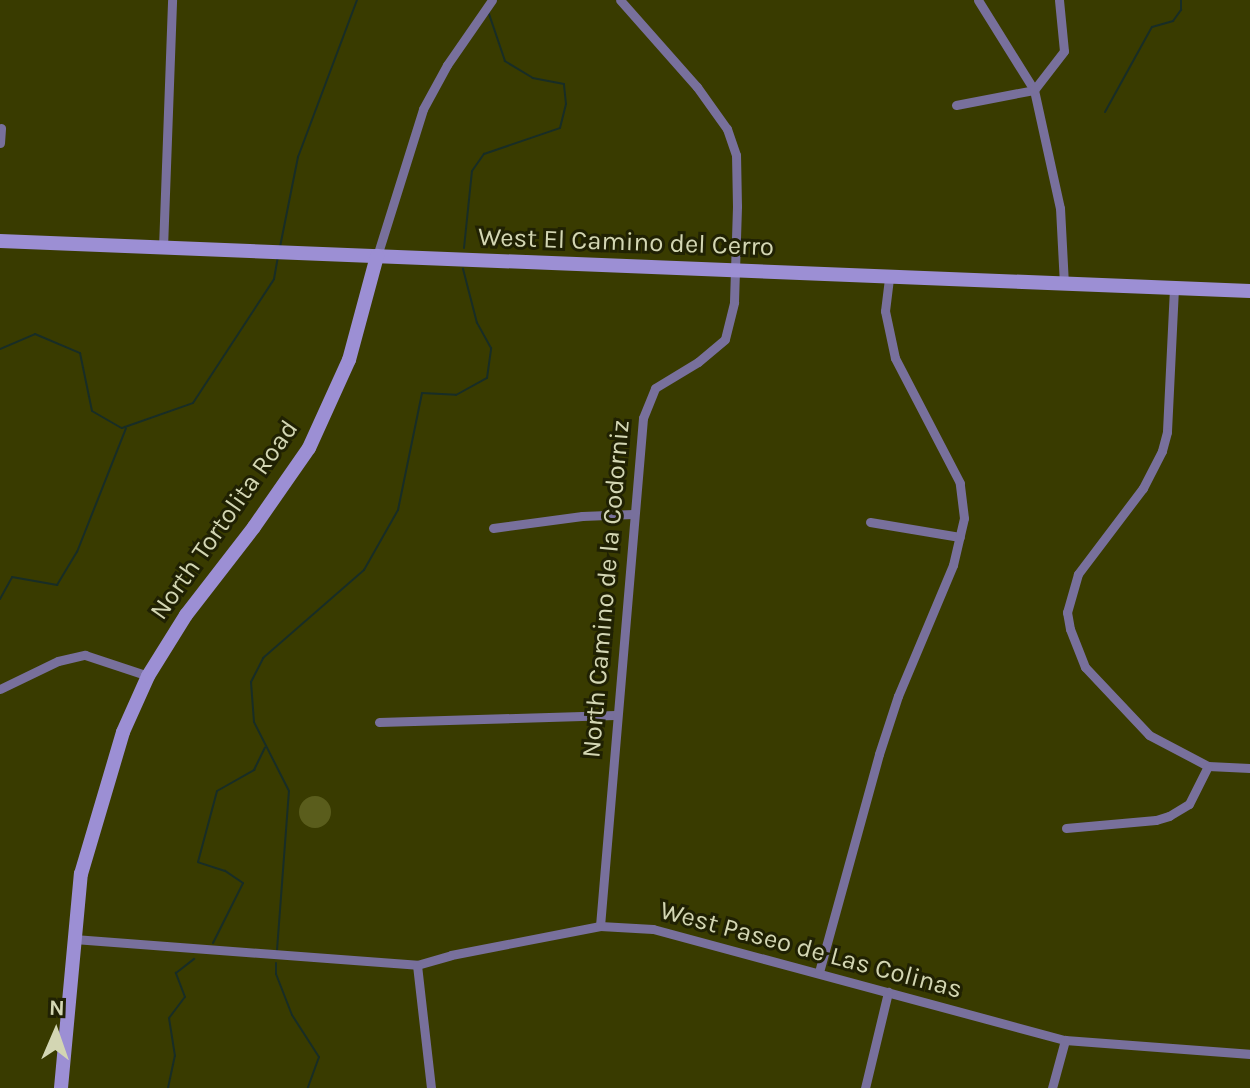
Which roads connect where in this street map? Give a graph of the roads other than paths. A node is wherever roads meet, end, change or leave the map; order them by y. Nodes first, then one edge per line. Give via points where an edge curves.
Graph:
1 (172, 0) edge
2 (492, 0) edge
3 (620, 0) edge
4 (978, 0) edge
5 (1059, 0) edge
6 (1034, 90) junction
7 (956, 105) dead end
8 (1, 128) edge
9 (0, 143) edge
10 (0, 241) edge
11 (163, 248) junction
12 (377, 256) junction
13 (735, 271) junction
14 (889, 277) junction
15 (1064, 284) junction
16 (1174, 288) junction
17 (1250, 291) edge
18 (633, 514) junction
19 (870, 522) dead end
20 (493, 528) dead end
21 (960, 537) junction
22 (148, 676) junction
23 (0, 689) edge
24 (615, 715) junction
25 (379, 722) dead end
26 (1208, 766) junction
27 (1250, 768) edge
28 (1066, 828) dead end
29 (600, 926) junction
30 (74, 939) junction
31 (417, 965) junction
32 (819, 972) junction
33 (888, 992) junction
34 (1065, 1040) junction
35 (1250, 1054) edge
36 (61, 1088) edge
37 (431, 1088) edge
38 (865, 1088) edge
39 (1052, 1088) edge

1 - 11 street
2 - 12 street, North Tortolita Road via 423,109
3 - 13 street, North Camino de la Codorniz via 727,129 736,169
4 - 6 street
5 - 6 street via 1064,51
6 - 7 street
6 - 15 street via 1060,208
8 - 9 street
10 - 11 street, West El Camino del Cerro
11 - 12 street, West El Camino del Cerro
12 - 13 street, West El Camino del Cerro
12 - 22 street, North Tortolita Road via 348,365 309,448 186,615
13 - 14 street, West El Camino del Cerro
13 - 18 street, North Camino de la Codorniz via 725,339 655,388 645,408
14 - 15 street, West El Camino del Cerro
14 - 21 street via 887,332 895,358 960,483
15 - 16 street, West El Camino del Cerro
16 - 17 street, West El Camino del Cerro
16 - 26 street via 1162,451 1143,488 1078,574 1067,612 1074,648 1085,667 1149,735
18 - 20 street
18 - 24 street, North Camino de la Codorniz
19 - 21 street
21 - 32 street via 879,754
22 - 23 street via 85,655 58,661
22 - 30 street, North Tortolita Road via 105,785 81,874
24 - 25 street
24 - 29 street, North Camino de la Codorniz
26 - 27 street
26 - 28 street via 1189,804 1169,816
29 - 31 street, West Paseo de Las Colinas
29 - 32 street, West Paseo de Las Colinas via 653,929
30 - 31 street, West Paseo de Las Colinas
30 - 36 street, North Tortolita Road
31 - 37 street
32 - 33 street, West Paseo de Las Colinas
33 - 34 street, West Paseo de Las Colinas
33 - 38 street
34 - 35 street, West Paseo de Las Colinas
34 - 39 street

